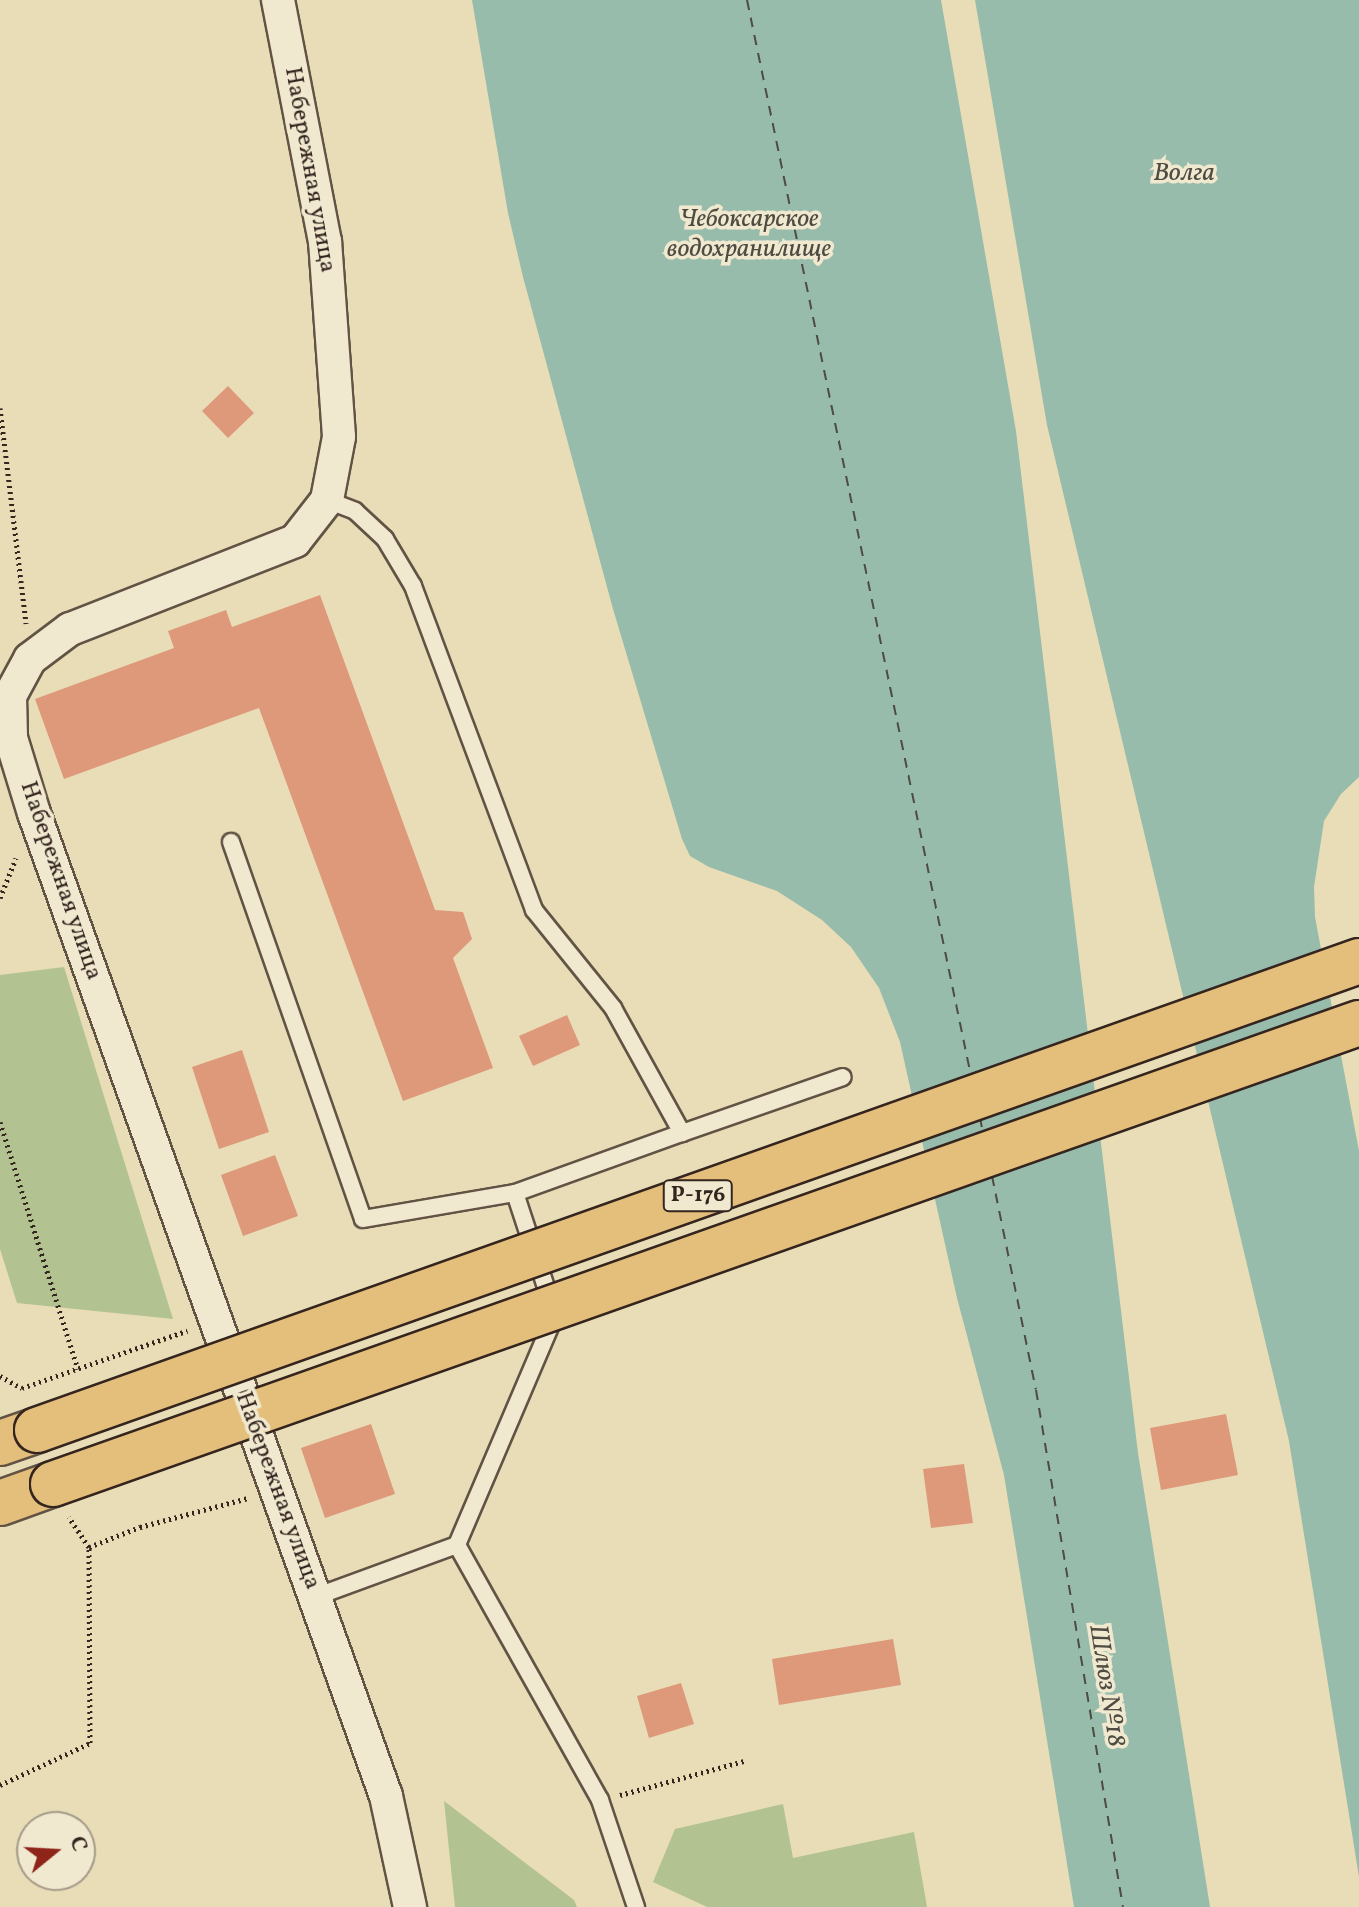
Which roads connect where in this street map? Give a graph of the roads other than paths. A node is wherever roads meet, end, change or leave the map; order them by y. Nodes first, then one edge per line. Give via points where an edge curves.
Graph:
1 (278, 0) edge
2 (327, 500) junction
3 (231, 842) dead end
4 (1359, 961) edge
5 (1359, 1023) edge
6 (843, 1077) dead end
7 (682, 1133) junction
8 (515, 1193) junction
9 (18, 1437) edge
10 (0, 1503) edge
11 (457, 1545) junction
12 (315, 1597) junction
13 (410, 1907) edge
14 (636, 1907) edge

1 - 2 street, Набережная улица via 325,241 339,437
2 - 7 lane via 355,511 385,539 413,586 534,910 613,1008
2 - 12 street, Набережная улица via 295,541 70,629 30,659 10,696 11,738 34,813
3 - 8 lane via 363,1219
4 - 9 highway, Р-176, bridge
5 - 10 highway, Р-176, bridge
6 - 7 lane
7 - 8 lane
8 - 11 lane via 555,1315
11 - 12 lane
11 - 14 lane via 600,1800
12 - 13 street, Набережная улица via 386,1796

